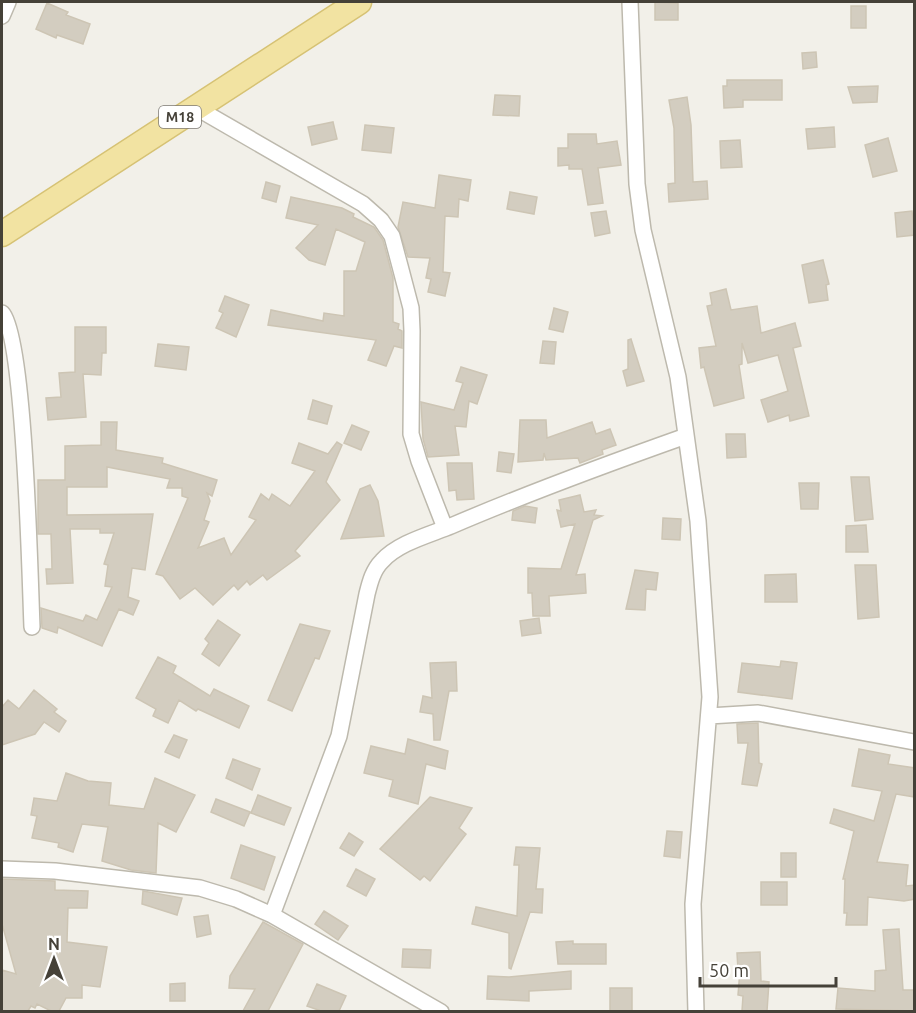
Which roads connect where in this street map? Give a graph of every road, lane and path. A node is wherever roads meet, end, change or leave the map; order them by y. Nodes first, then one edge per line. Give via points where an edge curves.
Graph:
1 (8, 2) edge
2 (359, 2) edge
3 (630, 2) edge
4 (2, 16) edge
5 (195, 107) junction
6 (2, 234) edge
7 (2, 313) edge
8 (686, 436) junction
9 (445, 528) junction
10 (32, 627) dead end
11 (709, 716) junction
12 (915, 742) edge
13 (2, 869) edge
14 (272, 915) junction
15 (441, 1011) edge
16 (696, 1011) edge

1 - 4 street
2 - 5 main road, M18
3 - 8 street via 643,230 678,377
5 - 6 main road, M18
5 - 9 street via 363,204 392,236 411,308 411,434
7 - 10 street via 11,336 22,420
8 - 9 street via 537,489
8 - 11 street via 698,521
9 - 14 street via 393,552 381,561 373,575 339,736
11 - 12 street via 758,713
11 - 16 street via 693,904
13 - 14 street via 55,871 200,888
14 - 15 street

